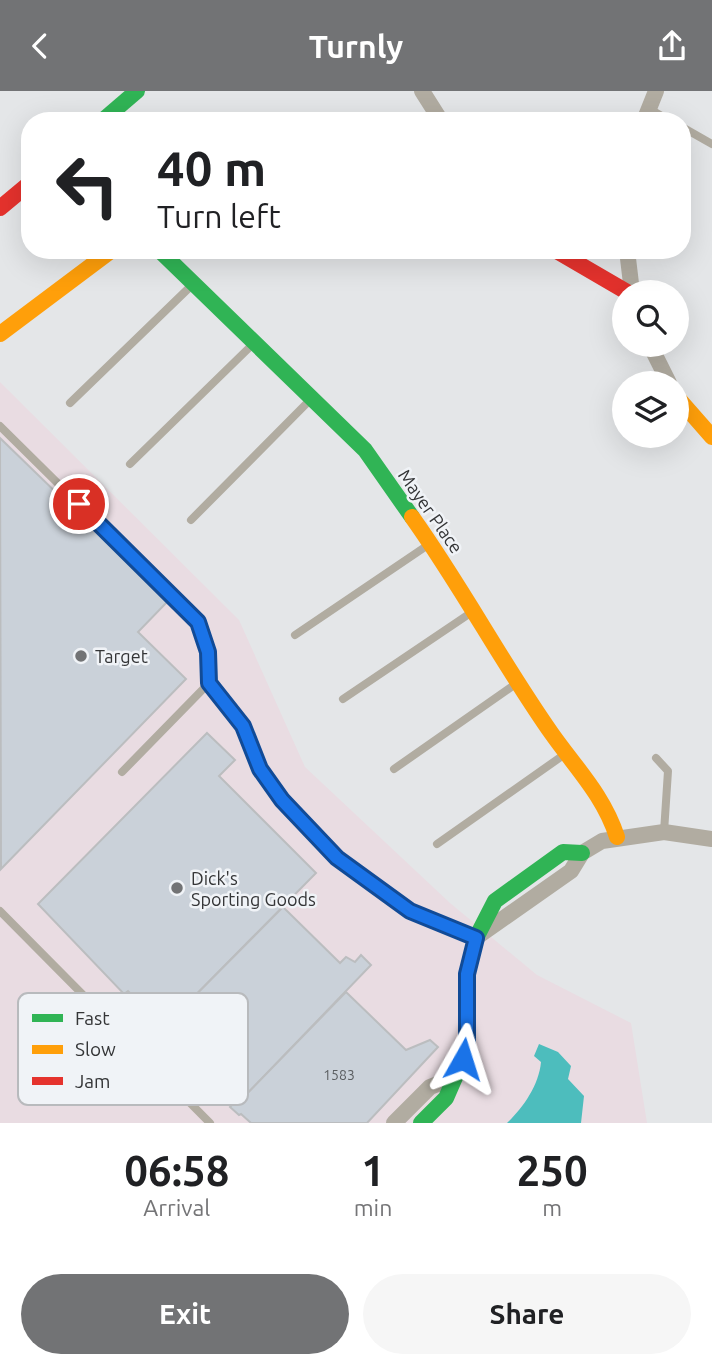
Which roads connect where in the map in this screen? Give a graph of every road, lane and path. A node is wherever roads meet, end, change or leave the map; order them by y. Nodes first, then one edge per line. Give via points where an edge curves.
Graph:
1 (119, 91) edge
2 (137, 91) edge
3 (422, 91) edge
4 (656, 91) edge
5 (103, 112) edge
6 (112, 112) edge
7 (435, 112) edge
8 (647, 112) edge
9 (691, 133) edge
10 (712, 144) edge
11 (21, 190) edge
12 (0, 208) edge
13 (100, 259) edge
14 (169, 259) edge
15 (571, 259) edge
16 (627, 259) edge
17 (628, 280) edge
18 (612, 282) edge
19 (194, 283) junction
20 (0, 334) edge
21 (253, 344) junction
22 (312, 399) junction
23 (70, 403) dead end
24 (689, 413) edge
25 (0, 426) edge
26 (712, 437) edge
27 (130, 464) dead end
28 (191, 520) dead end
29 (431, 543) junction
30 (475, 610) junction
31 (295, 635) dead end
32 (520, 681) junction
33 (209, 683) junction
34 (343, 699) dead end
35 (567, 752) junction
36 (656, 758) dead end
37 (394, 769) dead end
38 (122, 772) dead end
39 (664, 832) junction
40 (617, 837) junction
41 (712, 839) edge
42 (437, 844) dead end
43 (582, 853) joint
44 (0, 911) edge
45 (476, 938) junction
46 (82, 993) edge
47 (453, 1078) junction
48 (193, 1105) edge
49 (211, 1123) edge
50 (394, 1123) edge
51 (421, 1123) edge

1 - 5 main road
2 - 6 main road
3 - 7 street
4 - 8 street
9 - 10 lane
11 - 12 main road
13 - 20 main road
14 - 19 main road, Mayer Place
15 - 18 main road
16 - 17 street
19 - 21 main road, Mayer Place
19 - 23 lane
21 - 22 main road, Mayer Place
21 - 27 lane
22 - 28 lane
22 - 29 main road, Mayer Place via 365,450
24 - 26 main road
25 - 33 lane via 198,622 208,652
29 - 30 main road, Mayer Place
29 - 31 lane
30 - 32 main road, Mayer Place
30 - 34 lane
32 - 35 main road, Mayer Place
32 - 37 lane
33 - 38 lane
33 - 45 lane via 243,726 260,769 282,800 337,858 410,911
35 - 40 main road, Mayer Place via 589,780
35 - 42 lane
36 - 39 lane via 668,771
39 - 40 street
39 - 41 street
40 - 43 street
43 - 45 main road via 563,852 495,901
44 - 46 lane
45 - 47 main road via 467,974 467,1042
47 - 50 street via 430,1087
47 - 51 main road via 446,1098
48 - 49 lane

